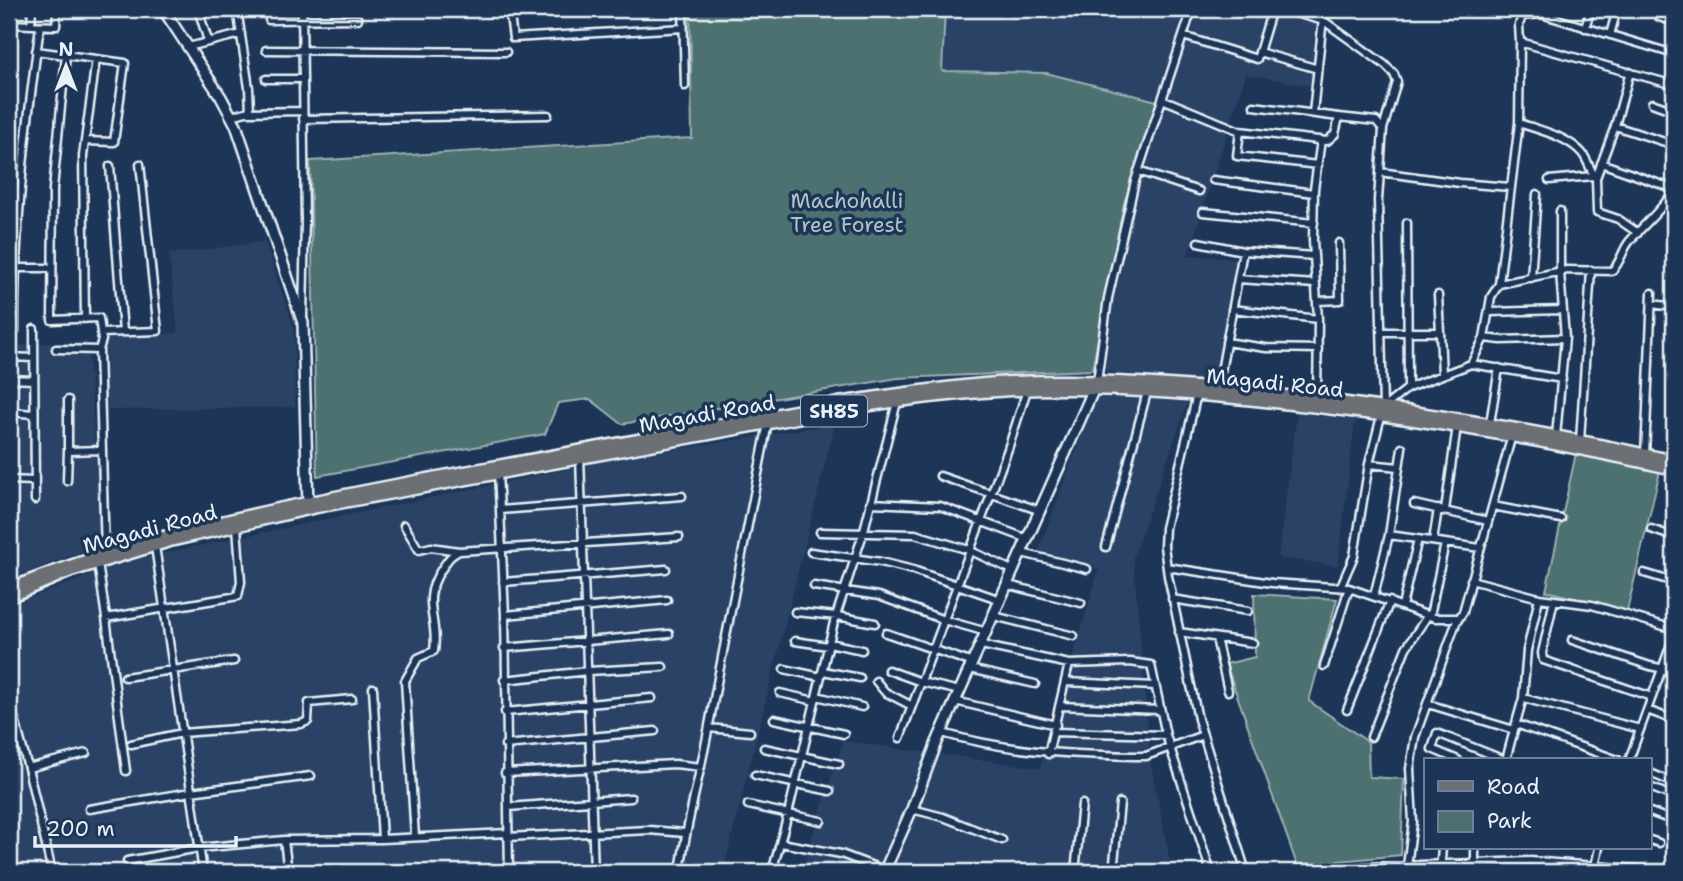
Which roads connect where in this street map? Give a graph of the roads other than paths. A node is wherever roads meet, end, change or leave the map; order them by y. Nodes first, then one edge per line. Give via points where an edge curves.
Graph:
1 (32, 9) edge
2 (57, 9) edge
3 (163, 9) edge
4 (198, 9) edge
5 (237, 9) edge
6 (302, 9) edge
7 (509, 9) edge
8 (683, 9) edge
9 (1192, 9) edge
10 (1272, 9) edge
11 (1281, 9) edge
12 (1324, 9) edge
13 (1591, 9) edge
14 (1617, 9) edge
15 (1541, 12) edge
16 (1522, 13) edge
17 (1659, 17) dead end
18 (302, 18) junction
19 (358, 19) dead end
20 (269, 20) dead end
21 (1324, 21) junction
22 (1674, 22) edge
23 (9, 24) edge
24 (32, 25) junction
25 (40, 26) junction
26 (683, 28) junction
27 (1585, 28) junction
28 (241, 34) junction
29 (1610, 35) junction
30 (1183, 36) junction
31 (208, 41) junction
32 (1520, 42) junction
33 (188, 47) junction
34 (266, 50) dead end
35 (36, 51) junction
36 (303, 52) junction
37 (506, 52) dead end
38 (1259, 52) junction
39 (1674, 54) edge
40 (66, 55) junction
41 (96, 59) junction
42 (1318, 69) junction
43 (1630, 72) junction
44 (266, 79) dead end
45 (303, 79) junction
46 (1674, 85) edge
47 (685, 86) dead end
48 (1162, 99) junction
49 (1651, 103) dead end
50 (1254, 106) dead end
51 (1674, 111) edge
52 (250, 112) junction
53 (1313, 113) junction
54 (303, 115) junction
55 (231, 116) junction
56 (548, 116) dead end
57 (1339, 117) junction
58 (1519, 123) junction
59 (1615, 126) junction
60 (1383, 129) junction
61 (1240, 131) junction
62 (1321, 140) junction
63 (85, 141) junction
64 (1674, 145) edge
65 (1601, 163) junction
66 (140, 164) dead end
67 (1318, 165) junction
68 (110, 166) dead end
69 (1138, 171) junction
70 (1380, 172) junction
71 (1594, 177) junction
72 (1213, 180) dead end
73 (1549, 180) dead end
74 (1510, 187) junction
75 (1674, 190) edge
76 (1199, 191) dead end
77 (1314, 193) junction
78 (1537, 194) dead end
79 (1560, 211) dead end
80 (1203, 212) dead end
81 (1314, 223) junction
82 (1407, 223) dead end
83 (1637, 233) junction
84 (1198, 242) dead end
85 (1339, 243) dead end
86 (1242, 251) junction
87 (1314, 256) junction
88 (15, 268) junction
89 (52, 268) junction
90 (1591, 271) junction
91 (1560, 272) junction
92 (1531, 278) junction
93 (1238, 279) junction
94 (1315, 284) junction
95 (1499, 284) junction
96 (1652, 293) dead end
97 (1438, 295) dead end
98 (1317, 301) junction
99 (1652, 304) junction
100 (1674, 307) edge
101 (1232, 309) junction
102 (1562, 310) junction
103 (1490, 312) junction
104 (85, 319) junction
105 (1318, 319) junction
106 (303, 323) junction
107 (34, 328) dead end
108 (15, 331) dead end
109 (123, 332) junction
110 (1381, 332) junction
111 (1408, 332) junction
112 (1440, 332) junction
113 (101, 333) junction
114 (1484, 338) junction
115 (1564, 338) junction
116 (1226, 342) junction
117 (55, 349) dead end
118 (1318, 349) junction
119 (99, 350) junction
120 (9, 357) edge
121 (34, 358) junction
122 (1471, 364) junction
123 (1499, 368) junction
124 (1442, 375) junction
125 (9, 379) edge
126 (1562, 379) junction
127 (34, 380) junction
128 (1095, 386) junction
129 (1218, 388) junction
130 (1408, 388) junction
131 (1027, 390) junction
132 (1147, 391) junction
133 (1197, 394) junction
134 (1317, 399) junction
135 (68, 400) dead end
136 (897, 401) junction
137 (1382, 411) junction
138 (9, 412) edge
139 (34, 414) junction
140 (768, 423) junction
141 (1490, 424) junction
142 (1457, 425) junction
143 (1512, 435) junction
144 (1556, 436) junction
145 (1580, 441) junction
146 (1402, 447) dead end
147 (102, 450) junction
148 (68, 451) junction
149 (1645, 455) junction
150 (580, 457) junction
151 (1674, 461) edge
152 (1369, 464) junction
153 (1399, 467) junction
154 (1674, 469) edge
155 (498, 473) junction
156 (940, 476) dead end
157 (9, 480) edge
158 (34, 481) junction
159 (67, 481) dead end
160 (991, 493) junction
161 (682, 496) dead end
162 (35, 500) dead end
163 (870, 503) junction
164 (583, 504) junction
165 (1414, 505) dead end
166 (307, 506) junction
167 (1493, 506) junction
168 (500, 510) junction
169 (1441, 510) junction
170 (1041, 511) junction
171 (1561, 519) dead end
172 (1488, 521) junction
173 (979, 522) junction
174 (237, 526) junction
175 (404, 526) dead end
176 (1651, 529) dead end
177 (820, 532) dead end
178 (863, 534) junction
179 (1389, 535) junction
180 (679, 537) dead end
181 (1674, 537) edge
182 (1028, 539) junction
183 (1418, 539) junction
184 (584, 541) junction
185 (1433, 541) junction
186 (1445, 543) junction
187 (155, 546) junction
188 (502, 547) junction
189 (1106, 547) dead end
190 (1480, 548) junction
191 (969, 550) junction
192 (459, 551) junction
193 (811, 552) dead end
194 (1022, 553) junction
195 (100, 558) junction
196 (855, 560) junction
197 (1167, 567) junction
198 (666, 569) dead end
199 (1087, 569) dead end
200 (1014, 570) junction
201 (1644, 573) dead end
202 (585, 575) junction
203 (1471, 580) junction
204 (503, 582) junction
205 (1674, 582) edge
206 (957, 585) junction
207 (1008, 585) junction
208 (814, 586) dead end
209 (1340, 588) junction
210 (9, 589) edge
211 (1349, 589) junction
212 (845, 590) junction
213 (1374, 596) junction
214 (9, 597) edge
215 (1539, 598) junction
216 (1172, 599) junction
217 (667, 600) dead end
218 (1001, 600) junction
219 (1554, 600) junction
220 (1390, 601) junction
221 (1081, 603) dead end
222 (1402, 606) junction
223 (164, 607) junction
224 (586, 607) junction
225 (1248, 611) dead end
226 (795, 612) dead end
227 (505, 615) junction
228 (1429, 615) junction
229 (837, 616) junction
230 (994, 616) junction
231 (106, 618) junction
232 (1459, 618) junction
233 (944, 620) junction
234 (874, 623) dead end
235 (1674, 629) edge
236 (987, 632) junction
237 (1179, 632) junction
238 (886, 633) dead end
239 (669, 634) dead end
240 (1074, 636) dead end
241 (1674, 636) edge
242 (1216, 638) junction
243 (587, 639) junction
244 (1572, 640) dead end
245 (795, 641) dead end
246 (1253, 643) dead end
247 (829, 644) junction
248 (981, 645) junction
249 (504, 648) junction
250 (934, 648) junction
251 (862, 650) dead end
252 (234, 661) dead end
253 (1069, 664) junction
254 (971, 666) junction
255 (1324, 666) dead end
256 (663, 667) dead end
257 (1662, 668) junction
258 (784, 669) dead end
259 (173, 670) junction
260 (888, 670) dead end
261 (588, 671) junction
262 (1674, 671) edge
263 (822, 674) junction
264 (125, 677) dead end
265 (860, 678) dead end
266 (504, 680) junction
267 (876, 681) dead end
268 (921, 682) junction
269 (1065, 682) junction
270 (1035, 684) dead end
271 (1155, 686) junction
272 (373, 688) dead end
273 (960, 691) junction
274 (1228, 691) dead end
275 (780, 692) dead end
276 (1652, 697) junction
277 (9, 698) edge
278 (652, 698) dead end
279 (816, 698) junction
280 (1523, 698) junction
281 (352, 699) dead end
282 (955, 701) junction
283 (589, 704) junction
284 (1428, 704) junction
285 (912, 706) junction
286 (1060, 706) junction
287 (862, 707) dead end
288 (1647, 709) junction
289 (1159, 710) junction
290 (1347, 710) dead end
291 (505, 712) junction
292 (774, 719) dead end
293 (1674, 720) edge
294 (810, 726) junction
295 (1515, 727) junction
296 (709, 728) junction
297 (1055, 729) junction
298 (1640, 729) junction
299 (655, 731) dead end
300 (750, 732) dead end
301 (182, 733) junction
302 (942, 733) junction
303 (844, 734) dead end
304 (1166, 735) junction
305 (1203, 735) junction
306 (590, 737) junction
307 (1371, 737) dead end
308 (900, 738) dead end
309 (131, 744) dead end
310 (505, 745) junction
311 (764, 748) dead end
312 (1170, 749) junction
313 (86, 753) dead end
314 (1048, 754) junction
315 (802, 755) junction
316 (1445, 758) edge
317 (1501, 758) edge
318 (1507, 758) edge
319 (1612, 758) edge
320 (1630, 758) edge
321 (839, 764) dead end
322 (701, 767) junction
323 (28, 768) junction
324 (591, 768) junction
325 (126, 771) dead end
326 (505, 773) junction
327 (1652, 774) edge
328 (755, 775) dead end
329 (311, 776) dead end
330 (1674, 783) edge
331 (795, 784) junction
332 (1652, 788) edge
333 (830, 791) dead end
334 (191, 792) junction
335 (1674, 797) edge
336 (631, 798) dead end
337 (592, 800) junction
338 (1121, 803) dead end
339 (1082, 804) dead end
340 (748, 805) dead end
341 (508, 807) junction
342 (89, 809) dead end
343 (912, 809) junction
344 (1652, 813) edge
345 (788, 814) junction
346 (821, 821) dead end
347 (1674, 821) edge
348 (593, 832) junction
349 (685, 833) junction
350 (508, 835) junction
351 (415, 837) junction
352 (382, 839) junction
353 (284, 840) junction
354 (1002, 840) dead end
355 (1652, 841) edge
356 (781, 843) junction
357 (1659, 844) dead end
358 (199, 848) junction
359 (1442, 850) edge
360 (1475, 850) edge
361 (1599, 850) edge
362 (127, 861) dead end
363 (1475, 863) junction
364 (1407, 866) junction
365 (1595, 866) junction
366 (1441, 868) edge
367 (1245, 871) edge
368 (52, 872) edge
369 (203, 872) edge
370 (288, 872) edge
371 (509, 872) edge
372 (594, 872) edge
373 (680, 872) edge
374 (772, 872) edge
375 (886, 872) edge
376 (1075, 872) edge
377 (1113, 872) edge
378 (1211, 872) edge
379 (1227, 872) edge
380 (1329, 872) edge
381 (1673, 872) edge

1 - 24 street
2 - 25 street via 56,26
3 - 33 street
4 - 31 street
5 - 28 street
6 - 18 street
7 - 26 street via 513,38
8 - 26 street
9 - 30 street
10 - 38 street
11 - 21 street
12 - 21 street
13 - 27 street
14 - 29 street
15 - 16 street
15 - 27 street
16 - 32 street
17 - 22 street
18 - 19 street
18 - 20 street
18 - 36 street
21 - 42 street
21 - 60 street via 1394,74 1397,82
23 - 24 street
24 - 25 street
25 - 35 street
26 - 47 street
27 - 29 street
28 - 31 street
28 - 52 street
29 - 39 street
30 - 38 street via 1256,59
30 - 48 street
31 - 33 street
32 - 43 street
32 - 58 street
33 - 55 street
34 - 36 street
35 - 40 street
35 - 88 street
36 - 37 street
36 - 45 street
38 - 42 street
40 - 41 street
40 - 89 street via 53,189
41 - 63 street
41 - 63 street via 125,63 122,89 114,142
42 - 53 street
43 - 46 street
43 - 59 street
44 - 45 street
45 - 54 street
48 - 61 street
48 - 69 street
49 - 51 street
50 - 53 street
52 - 54 street
52 - 55 street
53 - 57 street
54 - 56 street
54 - 106 street
55 - 106 street
57 - 60 street via 1376,121
57 - 62 street via 1335,134
58 - 71 street via 1572,145 1583,154
58 - 74 street
59 - 64 street
59 - 65 street
60 - 70 street
61 - 62 street
61 - 67 street via 1237,156
62 - 67 street
63 - 104 street
65 - 71 street
65 - 75 street
66 - 109 street via 158,331
67 - 77 street
68 - 109 street
69 - 76 street
69 - 128 street via 1108,298
70 - 74 street
70 - 110 street
71 - 73 street
71 - 83 street via 1597,212 1618,219
72 - 77 street
74 - 95 street
75 - 83 street
77 - 81 street
78 - 92 street
79 - 91 street
80 - 81 street
81 - 87 street
82 - 111 street
83 - 90 street via 1612,271
84 - 86 street
85 - 98 street via 1340,300
86 - 87 street
86 - 93 street
87 - 94 street
88 - 89 street
88 - 108 street
89 - 104 street via 52,320
90 - 91 street
90 - 145 street
91 - 92 street
91 - 102 street
92 - 95 street
93 - 94 street
93 - 101 street
94 - 98 street
95 - 103 street via 1491,297
96 - 99 street
97 - 112 street
98 - 105 street
99 - 100 street
99 - 149 street
101 - 105 street
101 - 116 street
102 - 103 street
102 - 115 street
103 - 114 street
104 - 113 street via 99,318
105 - 118 street
106 - 166 street
107 - 121 street
109 - 113 street
110 - 111 street
110 - 137 street
111 - 112 street
111 - 130 street
112 - 124 street
113 - 119 street
114 - 115 street
114 - 122 street
115 - 126 street
116 - 118 street
116 - 129 street
117 - 119 street
118 - 134 street
119 - 147 street
120 - 121 street
121 - 127 street
122 - 123 street
122 - 124 street
123 - 126 street
123 - 141 street
124 - 130 street
125 - 127 street
126 - 144 street
127 - 139 street
128 - 129 main road, Magadi Road / SH85
128 - 131 main road, Magadi Road / SH85
128 - 132 main road, Magadi Road / SH85
128 - 166 main road, Magadi Road / SH85 via 996,383 915,391
128 - 170 street
129 - 134 main road, Magadi Road / SH85
130 - 137 street
131 - 136 main road, Magadi Road / SH85
131 - 160 street
132 - 133 main road, Magadi Road / SH85
132 - 189 street
133 - 137 main road, Magadi Road / SH85
133 - 197 street via 1165,528
134 - 137 main road, Magadi Road / SH85
135 - 148 street
136 - 140 main road, Magadi Road / SH85
136 - 163 street
137 - 141 main road, Magadi Road / SH85
137 - 142 main road, Magadi Road / SH85
137 - 152 street
138 - 139 street
139 - 158 street
140 - 150 main road, Magadi Road / SH85
140 - 296 street
141 - 144 main road, Magadi Road / SH85
142 - 143 main road, Magadi Road / SH85
142 - 169 street
143 - 154 main road, Magadi Road / SH85
143 - 167 street
144 - 145 main road, Magadi Road / SH85
145 - 149 main road, Magadi Road / SH85
146 - 153 street
147 - 148 street
147 - 195 street
148 - 159 street
149 - 151 main road, Magadi Road / SH85
150 - 155 main road, Magadi Road / SH85
150 - 164 street
152 - 153 street
152 - 209 street via 1354,556
153 - 179 street
155 - 166 main road, Magadi Road / SH85
155 - 168 street
156 - 160 street
157 - 158 street
158 - 162 street
160 - 170 street
160 - 173 street
161 - 164 street
163 - 173 street via 940,506
163 - 178 street
164 - 168 street
164 - 184 street
165 - 169 street
166 - 174 main road, Magadi Road / SH85
166 - 195 main road, Magadi Road / SH85 via 169,534
167 - 171 street
167 - 172 street
168 - 188 street
169 - 172 street
169 - 185 street
170 - 182 street
172 - 190 street
173 - 182 street
173 - 191 street
174 - 187 main road, Magadi Road / SH85
174 - 223 street via 240,594
175 - 192 street via 419,550
176 - 181 street
177 - 178 street
178 - 191 street via 915,534
178 - 196 street
179 - 183 street
179 - 213 street
180 - 184 street
182 - 194 street
183 - 185 street
183 - 222 street
184 - 188 street
184 - 202 street
185 - 186 street
186 - 190 street
186 - 228 street
187 - 195 main road, Magadi Road / SH85
187 - 223 street
188 - 192 street
188 - 204 street
190 - 203 street
191 - 200 street
191 - 206 street
192 - 351 street via 447,557 433,583 434,651 418,658 405,681
193 - 196 street
194 - 199 street
194 - 200 street
195 - 210 main road, Magadi Road / SH85 via 69,564
195 - 214 main road, Magadi Road / SH85
195 - 231 street
196 - 206 street via 881,562
196 - 212 street
197 - 209 street
197 - 216 street
198 - 202 street
200 - 207 street
201 - 205 street
202 - 204 street
202 - 224 street
203 - 215 street
203 - 232 street
204 - 227 street
206 - 218 street
206 - 233 street
207 - 218 street
207 - 221 street
208 - 212 street
209 - 211 street
211 - 213 street
211 - 255 street
212 - 229 street
212 - 233 street via 879,596
213 - 220 street
215 - 219 street
215 - 280 street via 1527,650
216 - 225 street
216 - 237 street
217 - 224 street
218 - 230 street
219 - 235 street
219 - 276 street via 1543,660
220 - 222 street
220 - 290 street
222 - 228 street
223 - 231 street
223 - 259 street
224 - 227 street
224 - 243 street
226 - 229 street
227 - 249 street
228 - 232 street
228 - 307 street via 1406,648
229 - 234 street
229 - 247 street
230 - 236 street
230 - 240 street
231 - 325 street
232 - 284 street
233 - 236 street
233 - 250 street
236 - 248 street
237 - 242 street
237 - 305 street
238 - 250 street
239 - 243 street
241 - 257 street
242 - 246 street
242 - 274 street
243 - 249 street
243 - 261 street
244 - 257 street
245 - 247 street
247 - 251 street
247 - 263 street
248 - 253 street
248 - 254 street
249 - 266 street
250 - 254 street
250 - 268 street
252 - 259 street
253 - 269 street
253 - 271 street via 1146,663 1153,668
254 - 270 street
254 - 273 street
256 - 261 street
257 - 262 street
257 - 276 street
258 - 263 street
259 - 264 street
259 - 301 street
260 - 268 street
261 - 266 street
261 - 283 street
263 - 265 street
263 - 279 street
266 - 291 street
267 - 285 street via 885,692
268 - 273 street
268 - 285 street
269 - 271 street
269 - 286 street
271 - 289 street
272 - 352 street
273 - 282 street
275 - 279 street
276 - 288 street
277 - 323 street
278 - 283 street
279 - 287 street
279 - 294 street
280 - 295 street
280 - 298 street
281 - 301 street via 309,703 308,721 301,724
282 - 297 street
282 - 302 street
283 - 291 street
283 - 306 street
284 - 295 street
284 - 364 street via 1415,737 1410,769 1413,822
285 - 308 street
286 - 289 street
286 - 297 street
288 - 293 street
288 - 298 street
289 - 304 street
291 - 310 street
292 - 294 street
294 - 303 street
294 - 315 street
295 - 318 street
295 - 319 street
296 - 300 street
296 - 322 street
297 - 304 street
297 - 314 street
298 - 320 street
299 - 306 street
301 - 309 street
301 - 334 street
302 - 314 street
302 - 343 street
304 - 312 street
305 - 312 street
305 - 367 street
306 - 310 street
306 - 324 street
310 - 326 street
311 - 315 street
312 - 314 street via 1146,756
312 - 378 street
313 - 323 street
315 - 321 street
315 - 331 street
316 - 317 street via 1432,749 1437,733
322 - 324 street
322 - 349 street
323 - 368 street
324 - 326 street
324 - 337 street
326 - 341 street
327 - 330 street
328 - 331 street
329 - 334 street
331 - 333 street
331 - 345 street
332 - 335 street
334 - 342 street
334 - 358 street
336 - 337 street
337 - 341 street
337 - 348 street
338 - 377 street
339 - 376 street
340 - 345 street
341 - 350 street
343 - 354 street
343 - 375 street
344 - 347 street
345 - 346 street
345 - 356 street
348 - 349 street
348 - 350 street
348 - 372 street
349 - 373 street
350 - 351 street
350 - 371 street
351 - 352 street
352 - 353 street
353 - 358 street
353 - 370 street
355 - 357 street
356 - 374 street
356 - 375 street via 841,854
358 - 362 street
358 - 369 street
359 - 366 street
360 - 363 street
361 - 365 street
363 - 365 street
363 - 366 street
364 - 366 street
364 - 380 street
365 - 381 street
367 - 379 street

